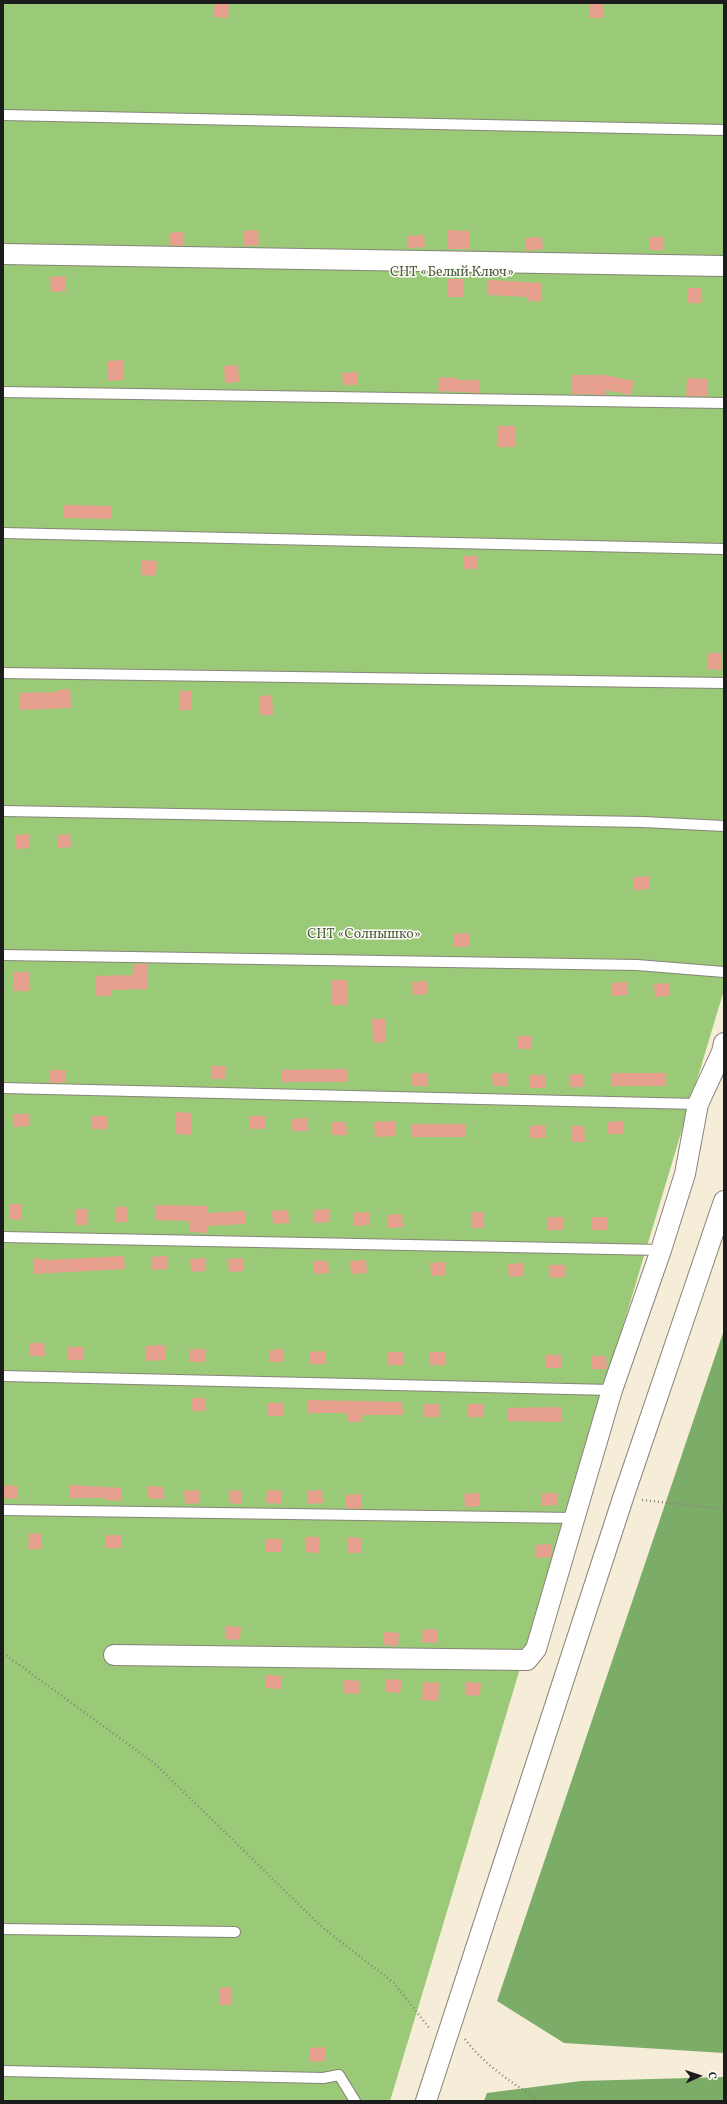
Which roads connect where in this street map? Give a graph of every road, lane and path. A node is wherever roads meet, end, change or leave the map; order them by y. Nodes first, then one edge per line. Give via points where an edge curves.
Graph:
1 (3, 115) edge
2 (724, 130) edge
3 (3, 254) edge
4 (724, 266) edge
5 (3, 392) edge
6 (724, 403) edge
7 (3, 533) edge
8 (724, 549) edge
9 (3, 673) edge
10 (724, 683) edge
11 (3, 811) edge
12 (724, 826) edge
13 (3, 955) edge
14 (724, 972) edge
15 (724, 1043) edge
16 (3, 1088) edge
17 (698, 1104) junction
18 (724, 1201) edge
19 (3, 1237) edge
20 (661, 1250) junction
21 (3, 1376) edge
22 (612, 1390) junction
23 (623, 1498) junction
24 (724, 1507) edge
25 (3, 1510) edge
26 (575, 1518) junction
27 (3, 1653) edge
28 (114, 1655) dead end
29 (3, 1929) edge
30 (235, 1932) dead end
31 (452, 2023) junction
32 (444, 2047) junction
33 (3, 2071) edge
34 (355, 2101) edge
35 (426, 2101) edge
36 (539, 2101) edge

1 - 2 lane
3 - 4 street
5 - 6 lane
7 - 8 lane
9 - 10 lane
11 - 12 lane via 635,822
13 - 14 lane via 629,965
15 - 17 street
16 - 17 lane
17 - 20 street via 685,1174
18 - 23 street
19 - 20 lane
20 - 22 street
21 - 22 lane
22 - 26 street
23 - 24 path
23 - 31 street
25 - 26 lane
26 - 28 street via 536,1649 526,1660
27 - 32 path via 154,1763 322,1928 394,1983
29 - 30 lane
31 - 32 street
31 - 36 path via 474,2052
32 - 35 street
33 - 34 lane via 323,2078 339,2075

